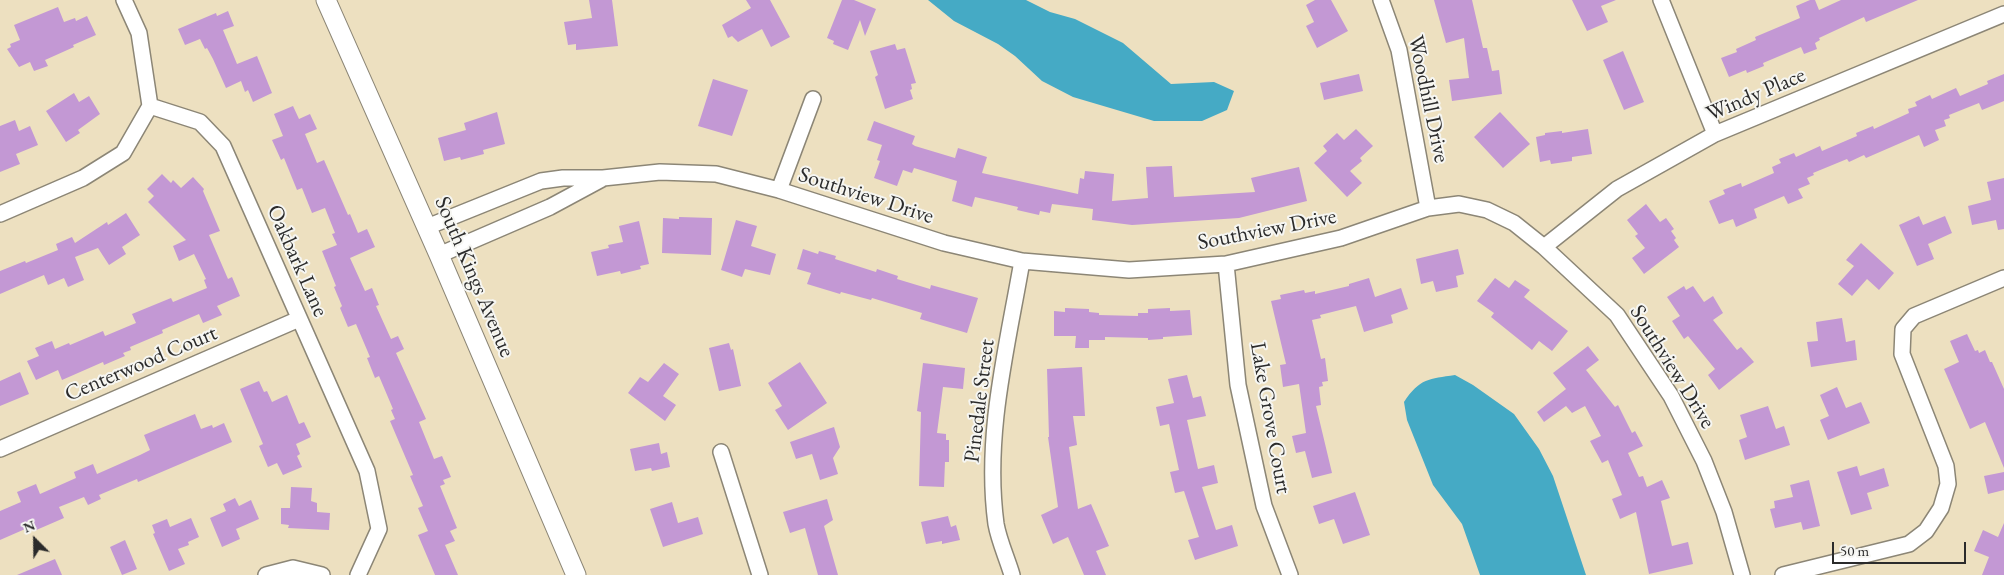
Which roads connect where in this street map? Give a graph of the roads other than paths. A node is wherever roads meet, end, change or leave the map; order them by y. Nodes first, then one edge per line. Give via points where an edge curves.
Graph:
1 (124, 0) edge
2 (326, 0) edge
3 (1381, 0) edge
4 (1660, 0) edge
5 (2004, 14) edge
6 (813, 99) dead end
7 (150, 106) junction
8 (1715, 134) junction
9 (604, 178) junction
10 (779, 190) junction
11 (1428, 208) junction
12 (0, 214) edge
13 (427, 227) junction
14 (1544, 247) junction
15 (439, 255) junction
16 (1022, 261) junction
17 (1226, 264) junction
18 (2004, 278) edge
19 (299, 319) junction
20 (0, 448) edge
21 (721, 452) dead end
22 (266, 575) edge
23 (322, 575) edge
24 (358, 575) edge
25 (576, 575) edge
26 (760, 575) edge
27 (1012, 575) edge
28 (1290, 575) edge
29 (1742, 575) edge
30 (1783, 575) edge

1 - 7 street via 139,33
2 - 13 street, South Kings Avenue
3 - 11 street, Woodhill Drive via 1399,50
4 - 8 street
5 - 8 street, Windy Place
6 - 10 street
7 - 12 street via 123,153 83,178
7 - 19 street, Oakbark Lane via 200,122 223,146
8 - 14 street, Windy Place via 1617,188
9 - 10 street, Southview Drive via 660,172 716,174
9 - 13 street, Southview Drive via 541,181
9 - 15 street, Southview Drive via 550,207
10 - 16 street, Southview Drive via 944,243
11 - 14 street, Southview Drive via 1459,204 1487,210 1514,224
11 - 17 street, Southview Drive via 1341,238
13 - 15 street, South Kings Avenue
14 - 29 street, Southview Drive via 1617,315 1671,396 1704,461 1724,512
15 - 25 street, South Kings Avenue
16 - 17 street, Southview Drive via 1130,270
16 - 27 street, Pinedale Street via 994,418 992,479 997,526
17 - 28 street, Lake Grove Court via 1240,394 1264,506
18 - 30 street via 1914,316 1903,329 1902,354 1946,466 1948,484 1941,508 1926,531 1909,544
19 - 20 street, Centerwood Court
19 - 24 street, Oakbark Lane via 367,471 379,529
21 - 26 street
22 - 23 street via 293,568

